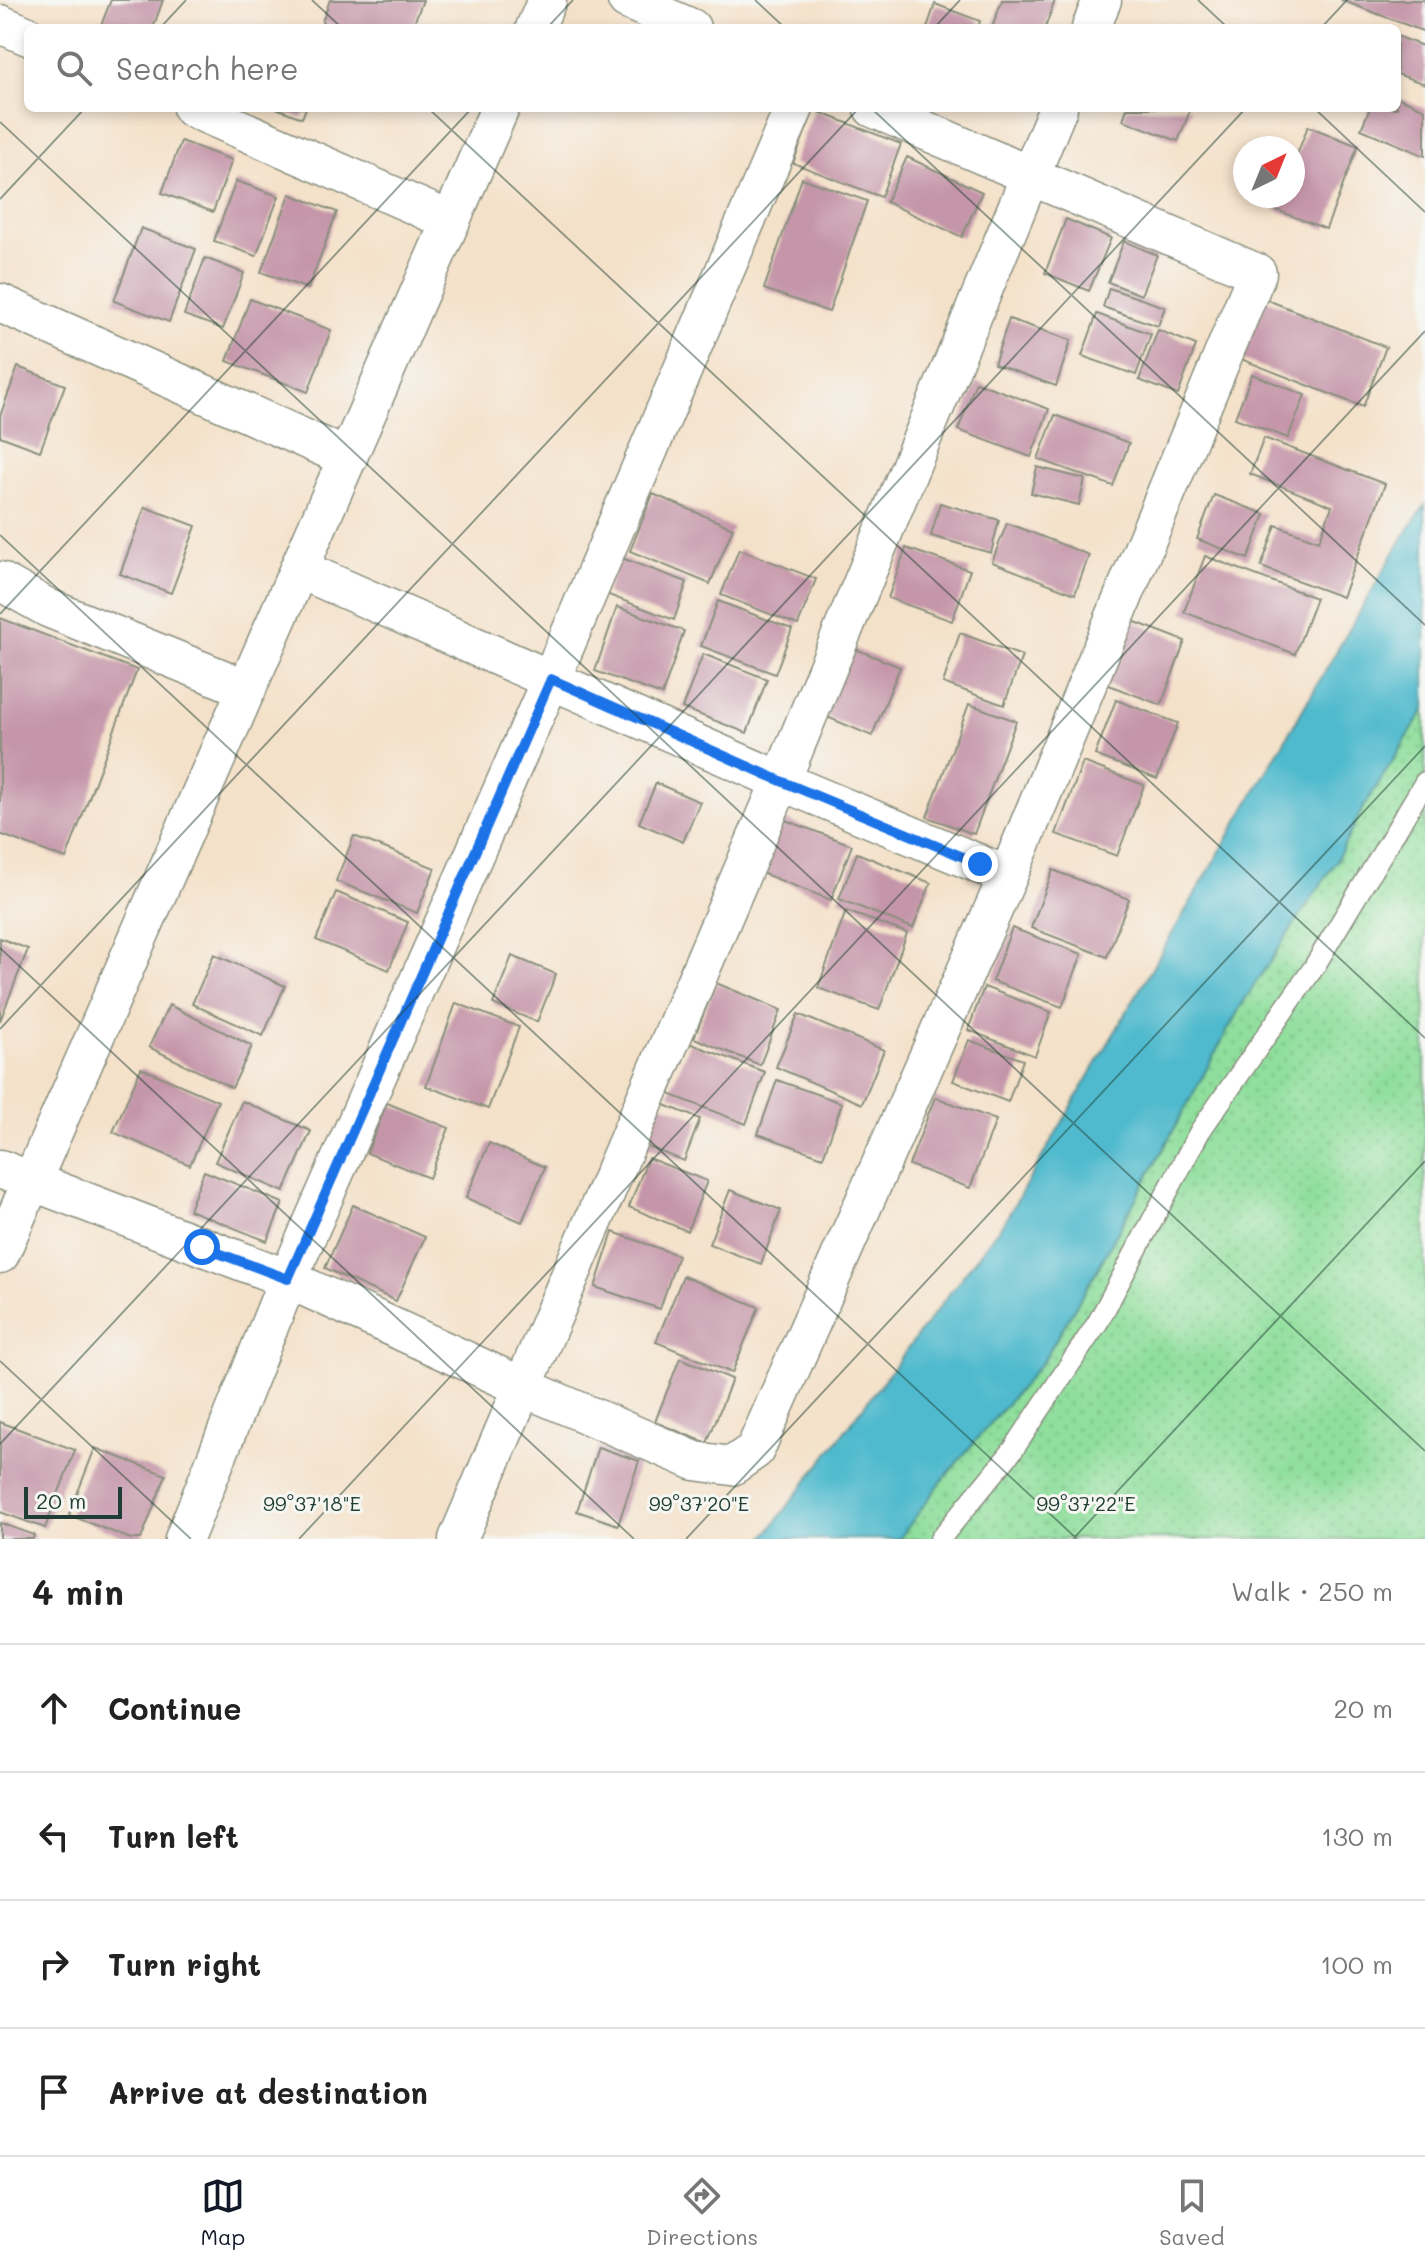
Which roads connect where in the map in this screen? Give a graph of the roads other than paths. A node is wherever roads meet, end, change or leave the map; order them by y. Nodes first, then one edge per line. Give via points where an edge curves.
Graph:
1 (547, 0) edge
2 (627, 0) edge
3 (1102, 0) edge
4 (0, 24) edge
5 (537, 24) edge
6 (682, 24) edge
7 (1093, 24) edge
8 (24, 34) edge
9 (201, 112) edge
10 (498, 112) edge
11 (792, 112) edge
12 (882, 112) edge
13 (1056, 112) edge
14 (1030, 177) junction
15 (451, 221) junction
16 (0, 303) edge
17 (348, 458) junction
18 (299, 569) junction
19 (0, 581) edge
20 (551, 679) junction
21 (247, 689) junction
22 (781, 781) junction
23 (1425, 782) edge
24 (1008, 876) junction
25 (16, 1176) edge
26 (0, 1254) edge
27 (288, 1279) junction
28 (523, 1387) junction
29 (184, 1539) edge
30 (458, 1539) edge
31 (940, 1539) edge

1 - 5 street
2 - 6 street
3 - 7 street
4 - 8 street
9 - 15 street
10 - 15 street
11 - 20 street
12 - 14 street
13 - 14 street
14 - 22 street
14 - 24 street via 1257,273
15 - 17 street
16 - 17 street
17 - 18 street
18 - 20 street
18 - 21 street
19 - 21 street via 48,608
20 - 22 street
20 - 27 street
21 - 25 street
22 - 24 street
22 - 28 street
23 - 31 lane via 1314,967 1200,1131 1098,1322 1013,1450
24 - 28 street via 755,1450 732,1466 695,1461
25 - 26 street
25 - 27 street
27 - 28 street
27 - 29 street
28 - 30 street

